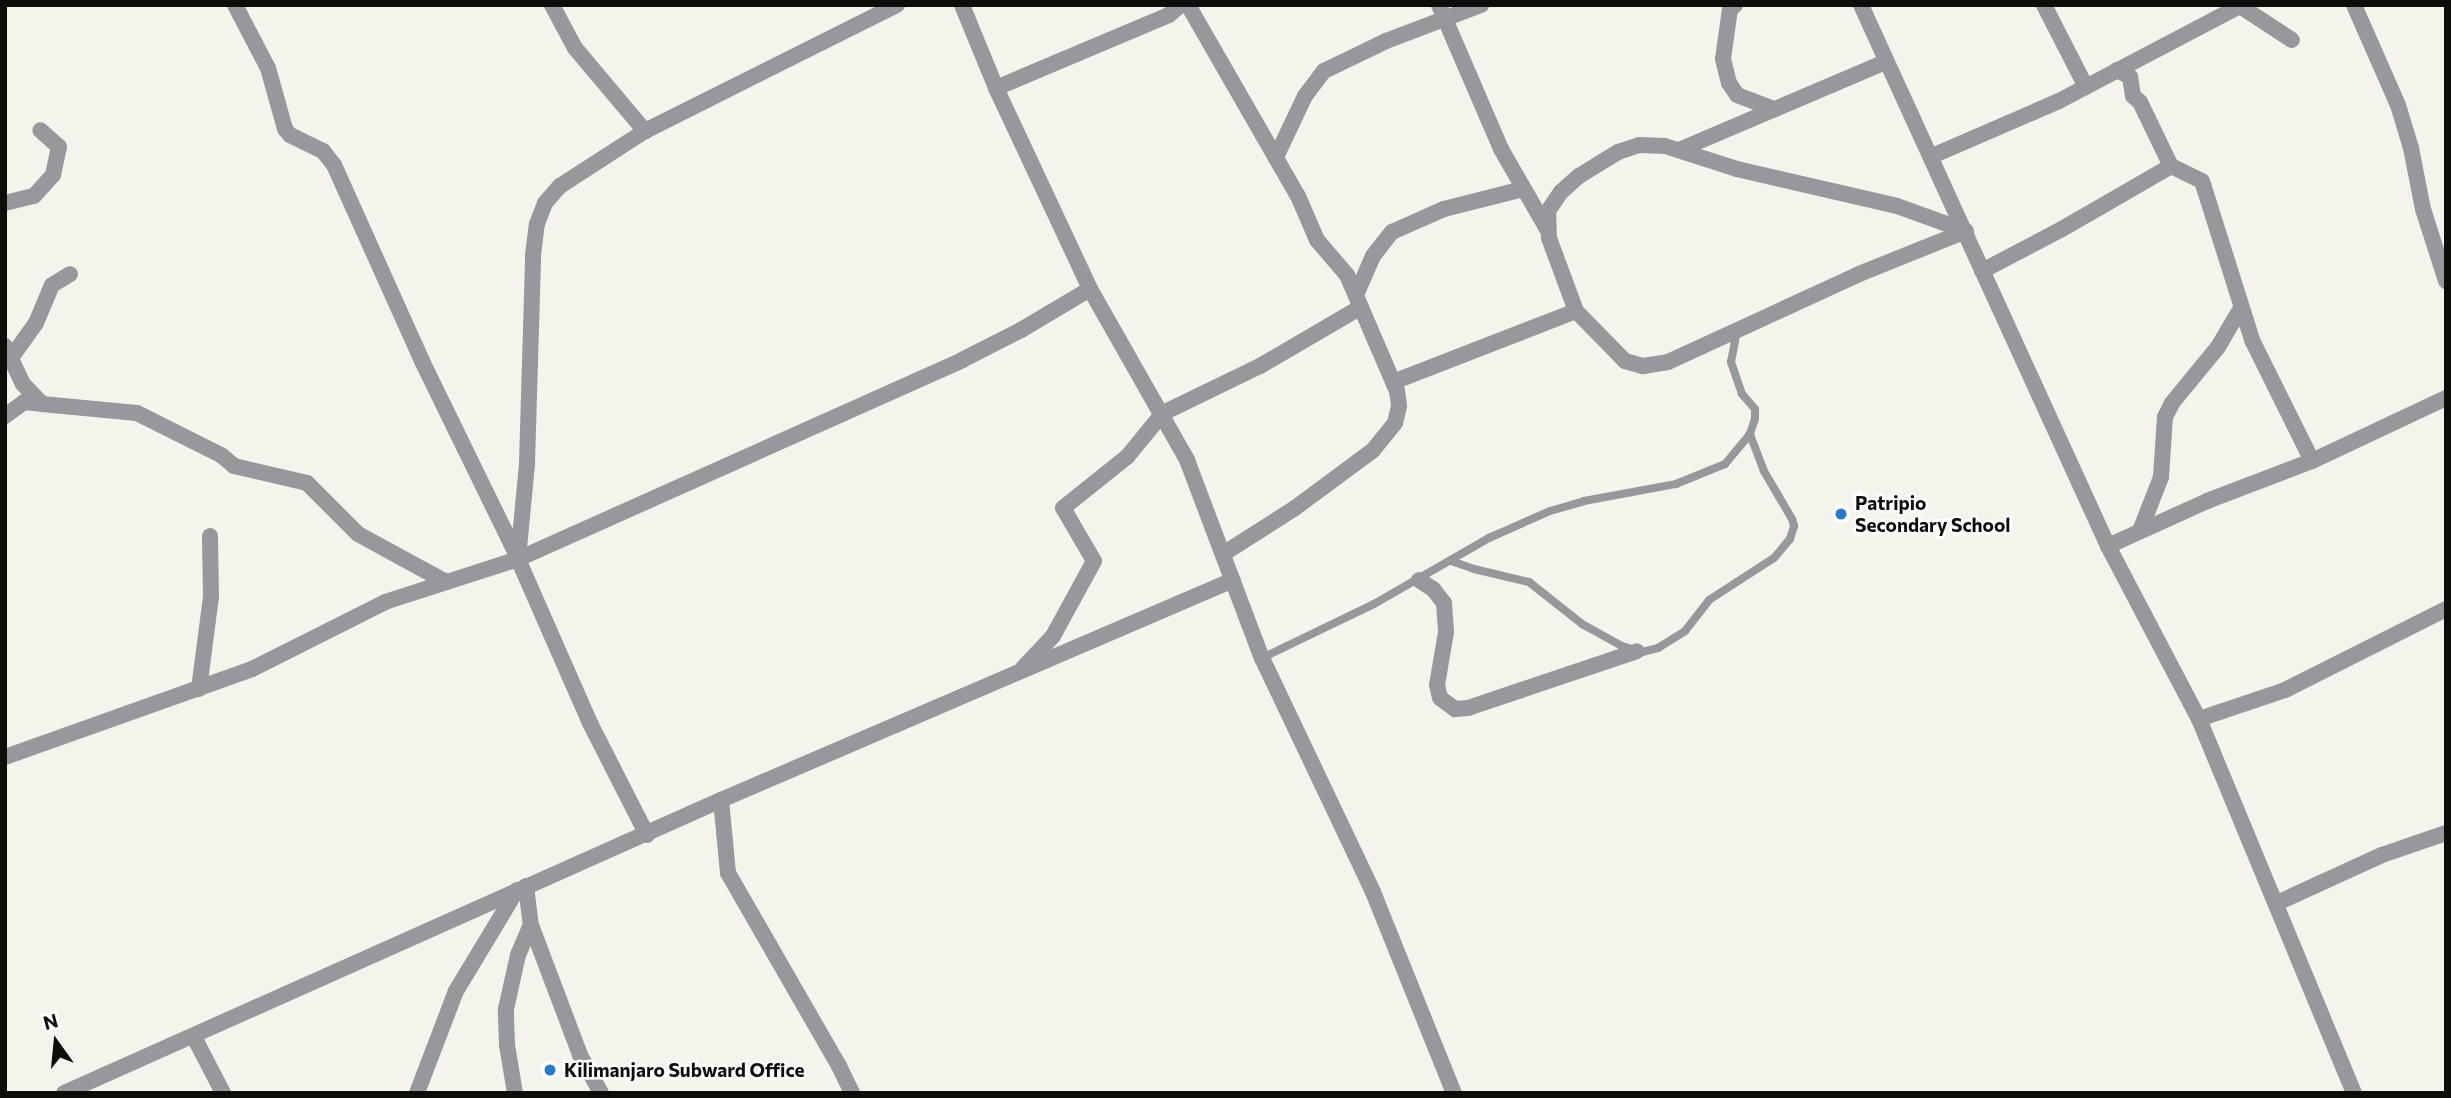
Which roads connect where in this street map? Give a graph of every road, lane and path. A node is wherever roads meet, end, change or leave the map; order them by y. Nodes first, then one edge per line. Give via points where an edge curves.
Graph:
1 (235, 5) edge
2 (552, 5) edge
3 (897, 5) edge
4 (962, 5) edge
5 (1180, 5) edge
6 (1188, 5) edge
7 (1481, 5) edge
8 (1735, 5) edge
9 (1861, 5) edge
10 (2044, 5) edge
11 (2354, 5) edge
12 (2241, 6) edge
13 (1442, 13) edge
14 (2292, 40) dead end
15 (1885, 62) junction
16 (2118, 70) junction
17 (2085, 87) junction
18 (996, 88) junction
19 (1774, 110) junction
20 (40, 130) dead end
21 (645, 131) junction
22 (1679, 150) junction
23 (1932, 156) junction
24 (1276, 157) junction
25 (2171, 166) junction
26 (1523, 188) junction
27 (5, 203) edge
28 (1547, 229) junction
29 (1966, 231) junction
30 (1982, 271) junction
31 (70, 274) dead end
32 (2446, 281) edge
33 (1090, 289) junction
34 (1358, 301) junction
35 (2241, 308) junction
36 (1576, 311) junction
37 (1737, 330) junction
38 (8, 352) edge
39 (1393, 382) junction
40 (2446, 398) edge
41 (42, 404) junction
42 (1163, 413) junction
43 (5, 416) edge
44 (1750, 434) junction
45 (2312, 461) junction
46 (2140, 531) junction
47 (210, 536) dead end
48 (2108, 546) junction
49 (1223, 554) junction
50 (518, 559) junction
51 (1451, 561) junction
52 (1233, 580) junction
53 (1419, 580) junction
54 (446, 582) junction
55 (2446, 609) edge
56 (1637, 651) junction
57 (1262, 658) junction
58 (1020, 672) junction
59 (199, 689) junction
60 (2199, 719) junction
61 (5, 757) edge
62 (722, 800) junction
63 (2446, 833) edge
64 (647, 835) junction
65 (522, 888) junction
66 (2277, 903) junction
67 (531, 925) junction
68 (194, 1037) junction
69 (64, 1093) edge
70 (223, 1093) edge
71 (417, 1093) edge
72 (515, 1093) edge
73 (601, 1093) edge
74 (852, 1093) edge
75 (1454, 1093) edge
76 (2354, 1093) edge

1 - 50 street via 264,59 285,129 323,151 334,165
2 - 21 street via 575,48
3 - 21 street
4 - 18 street
5 - 18 street via 1169,15
6 - 24 street
7 - 13 street
8 - 19 street via 1730,9 1723,59 1729,83 1737,95
9 - 15 street
10 - 17 street
11 - 32 street via 2398,104
12 - 14 street
12 - 16 street
13 - 24 street via 1324,71 1305,96
13 - 26 street via 1492,131
15 - 19 street
15 - 23 street
16 - 17 street
16 - 25 street via 2130,77 2133,96
17 - 23 street
18 - 33 street
19 - 22 street
20 - 27 street via 59,147 53,175 34,196
21 - 50 street via 560,186 545,203 537,224 527,463
22 - 28 street via 1639,145 1588,169 1555,199
22 - 29 street via 1737,169 1897,206
23 - 29 street
24 - 34 street via 1317,240 1347,275
25 - 30 street
25 - 35 street via 2202,181
26 - 28 street
26 - 34 street via 1444,209 1392,232 1373,256
28 - 36 street
29 - 30 street
29 - 37 street
30 - 48 street
31 - 38 street via 52,285 36,323
33 - 42 street
33 - 50 street via 962,360
34 - 39 street
34 - 42 street via 1260,366
35 - 45 street via 2265,370
35 - 46 street via 2218,348 2165,417 2161,477
36 - 37 street via 1617,355 1643,366 1681,359
36 - 39 street
37 - 44 lane via 1731,362 1742,394 1755,409
38 - 41 street via 23,384
39 - 49 street via 1398,415 1377,446 1295,509
40 - 45 street
41 - 43 street via 24,402
41 - 54 street via 137,413 234,466 307,483 358,534
42 - 49 street via 1204,499
42 - 58 street via 1127,457 1063,508 1094,561 1053,636
44 - 51 lane via 1732,458 1713,471 1676,484 1560,508 1489,538
44 - 56 lane via 1764,471 1792,519 1790,539 1774,558 1709,600 1679,636 1658,648
45 - 46 street
46 - 48 street
47 - 59 street via 211,596
48 - 60 street
49 - 52 street
50 - 54 street
50 - 64 street via 584,711
51 - 53 lane
51 - 56 lane via 1529,582 1581,624
52 - 57 street
52 - 58 street
53 - 56 street via 1444,603 1446,632 1437,685 1440,698 1455,709
53 - 57 lane
54 - 59 street via 385,602 282,656
55 - 60 street via 2285,690
57 - 75 street via 1373,892
58 - 62 street
59 - 61 street
60 - 66 street
62 - 64 street
62 - 74 street via 729,873
63 - 66 street via 2373,859
64 - 65 street
65 - 67 street
65 - 68 street
65 - 71 street via 456,991
66 - 76 street
67 - 72 street via 518,955 506,1009
67 - 73 street via 580,1055
68 - 69 street
68 - 70 street

